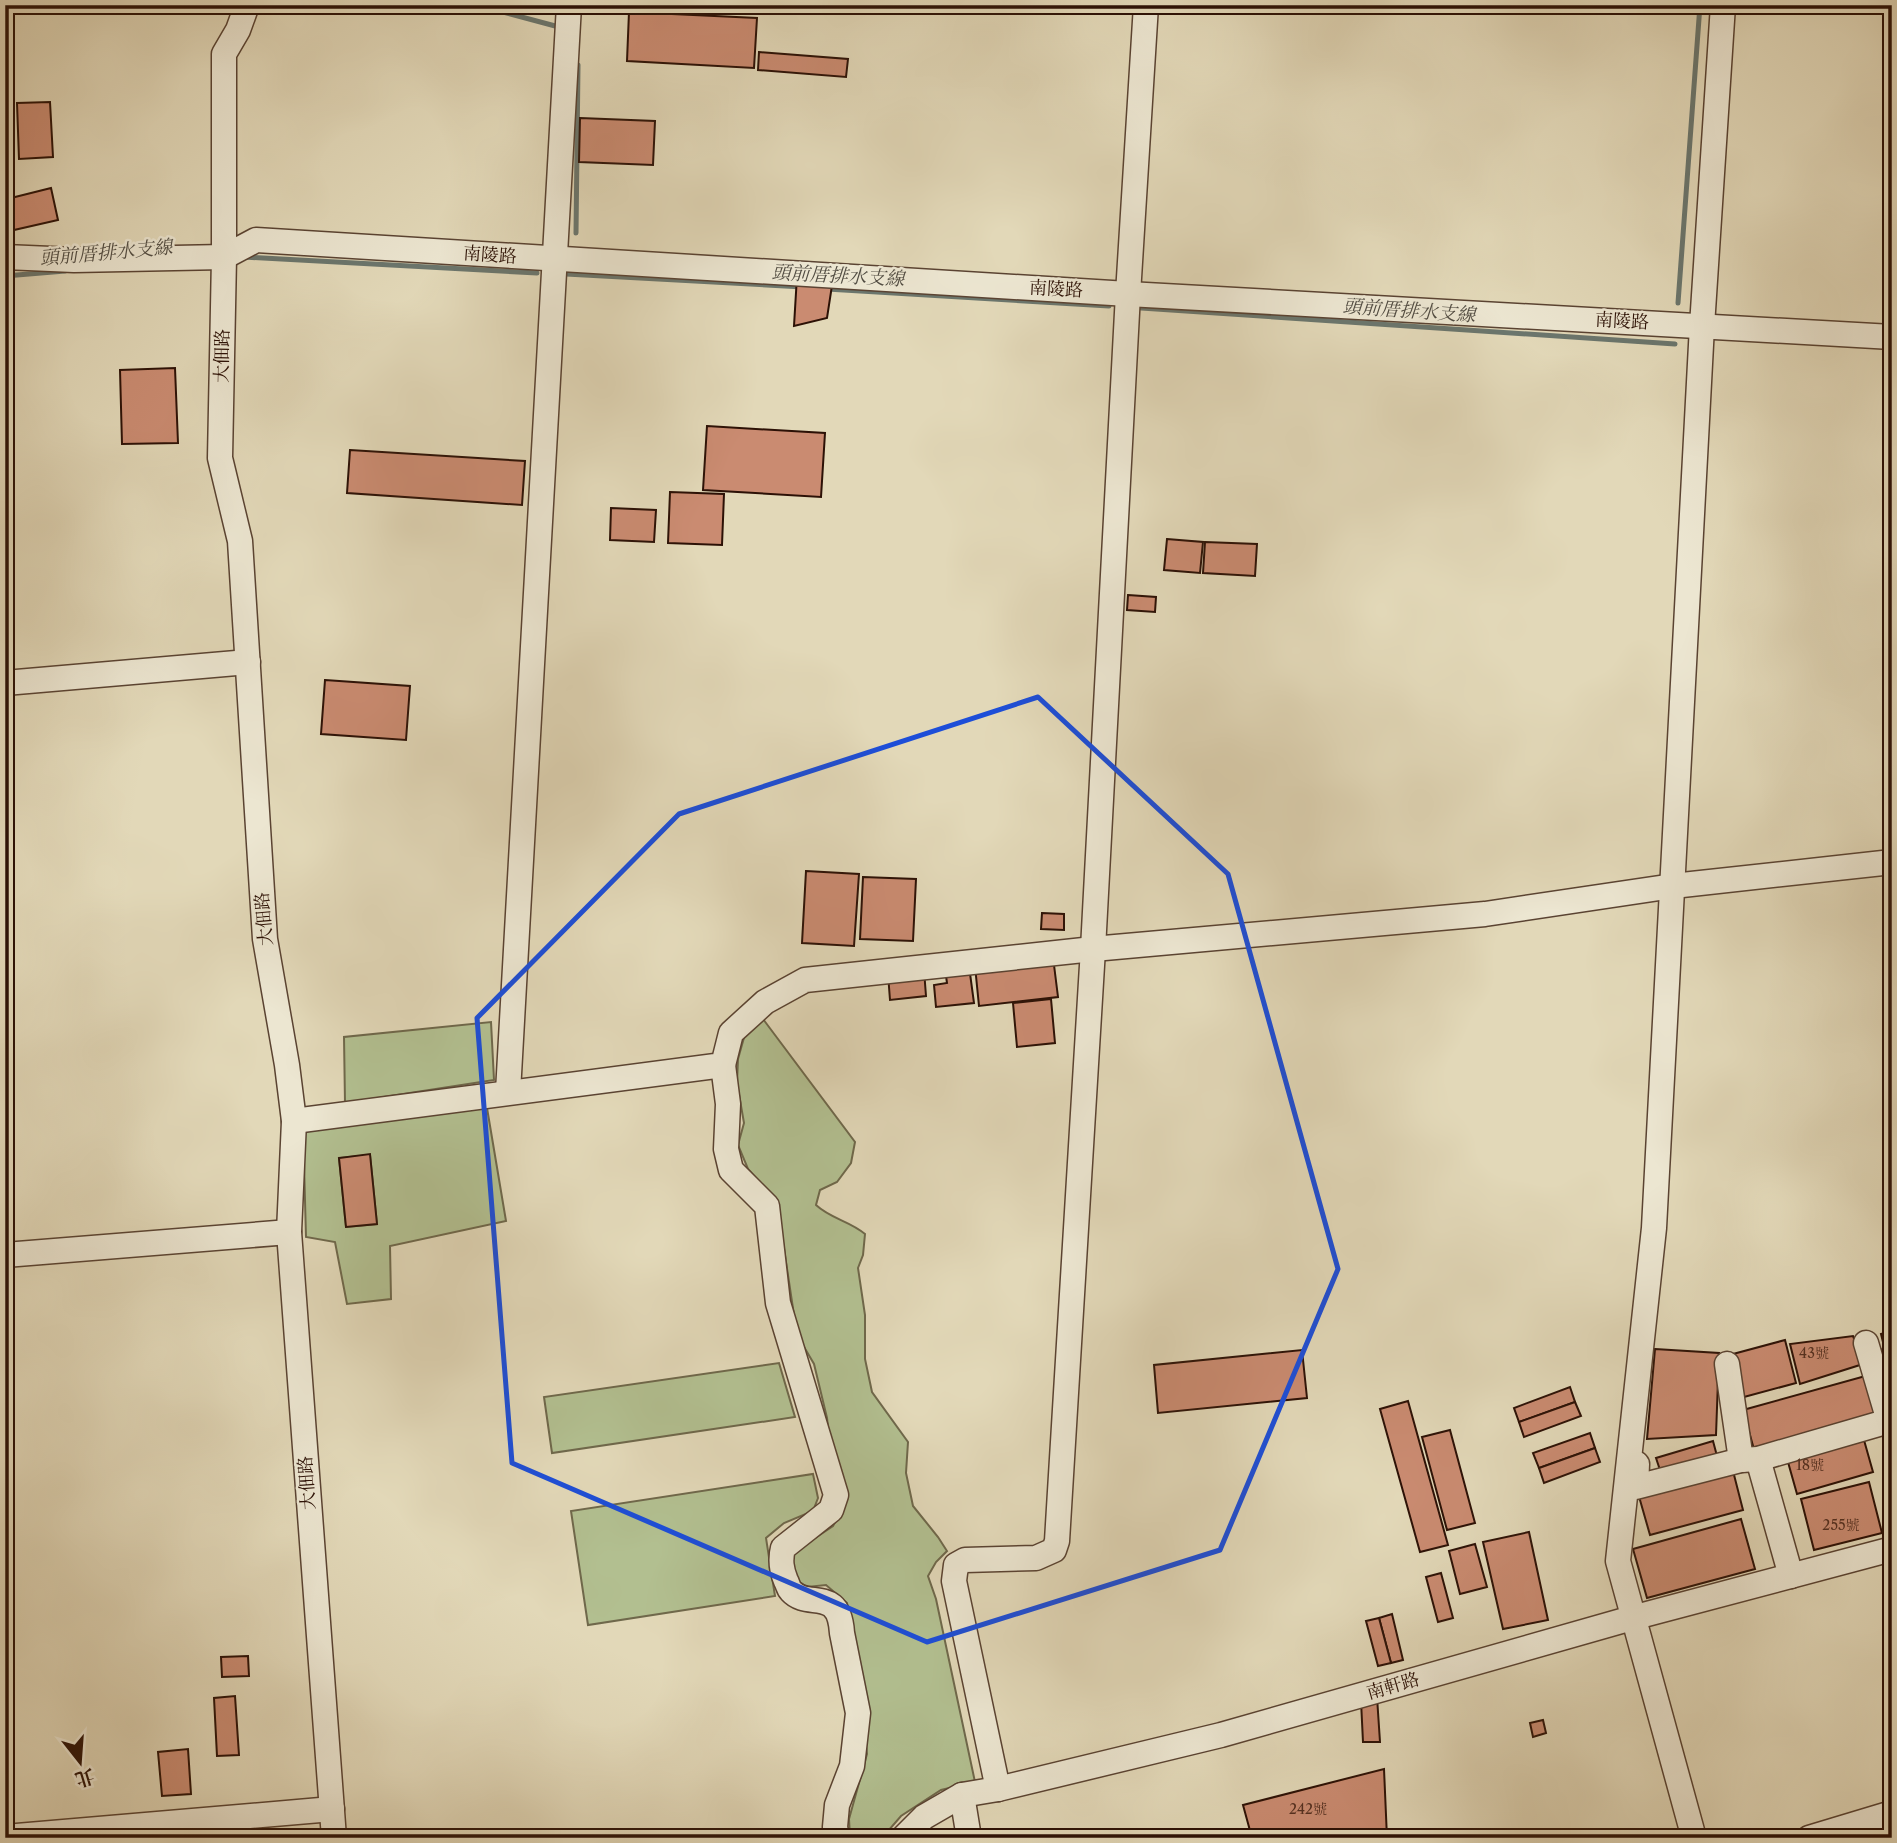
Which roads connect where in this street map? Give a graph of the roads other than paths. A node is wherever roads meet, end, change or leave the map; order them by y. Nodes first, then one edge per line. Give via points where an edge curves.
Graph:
1 (247, 5) edge
2 (569, 5) edge
3 (1146, 5) edge
4 (1723, 5) edge
5 (5, 257) edge
6 (224, 257) junction
7 (555, 259) junction
8 (1128, 293) junction
9 (1702, 326) junction
10 (1892, 337) edge
11 (248, 662) junction
12 (5, 683) edge
13 (1892, 862) edge
14 (1673, 886) junction
15 (1093, 949) junction
16 (723, 1065) junction
17 (508, 1092) junction
18 (294, 1121) junction
19 (289, 1232) junction
20 (5, 1255) edge
21 (1866, 1343) dead end
22 (1727, 1364) dead end
23 (1638, 1429) dead end
24 (1750, 1460) junction
25 (1892, 1549) edge
26 (1791, 1576) junction
27 (1632, 1618) junction
28 (998, 1789) junction
29 (962, 1796) junction
30 (332, 1810) junction
31 (1892, 1812) edge
32 (5, 1836) edge
33 (334, 1838) edge
34 (837, 1838) edge
35 (904, 1838) edge
36 (969, 1838) edge
37 (1694, 1838) edge
38 (1809, 1838) edge

1 - 6 street, 大佃路 via 224,54
2 - 7 street
3 - 8 street
4 - 9 street
5 - 6 street
6 - 7 street, 南陵路 via 256,240
6 - 11 street, 大佃路 via 219,458 240,541
7 - 8 street, 南陵路
7 - 17 street
8 - 9 street, 南陵路
8 - 15 street
9 - 10 street, 南陵路
9 - 14 street
11 - 12 street
11 - 18 street, 大佃路 via 265,939
13 - 14 street
14 - 15 street via 1485,914
14 - 27 street via 1654,1228 1618,1561
15 - 16 street via 805,980 765,1002 731,1033
15 - 28 street via 1057,1541 1054,1550 1036,1558 965,1560 956,1565 954,1581
16 - 17 street
16 - 34 street via 731,1170 767,1206 778,1303 836,1495 831,1510 783,1548 780,1561 791,1592 804,1599 826,1601 841,1623 858,1713 852,1766 837,1805
17 - 18 street
18 - 19 street, 大佃路
19 - 20 street
19 - 30 street, 大佃路
21 - 24 street via 1889,1421
22 - 24 street
23 - 24 street via 1636,1487
24 - 26 street
25 - 26 street, 南軒路
26 - 27 street, 南軒路
27 - 28 street, 南軒路 via 1221,1735
27 - 37 street
28 - 29 street, 南軒路
29 - 35 street, 南軒路 via 924,1816
29 - 36 street
30 - 32 street
30 - 33 street, 大佃路
31 - 38 street

